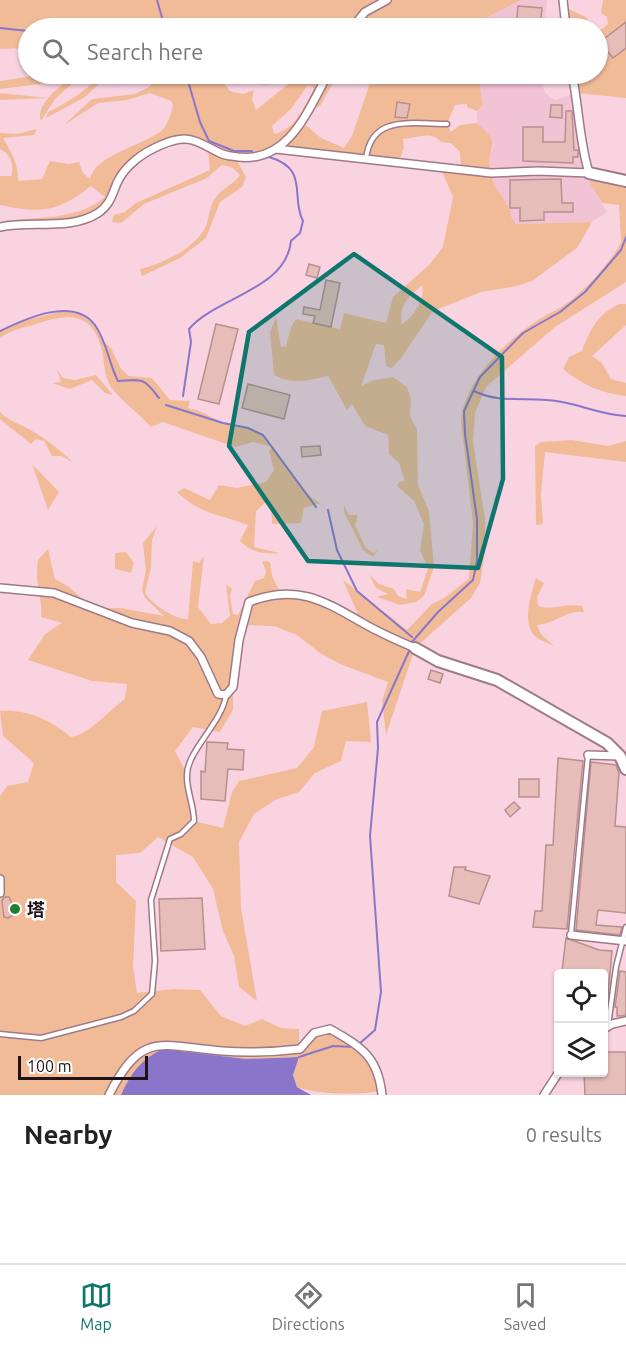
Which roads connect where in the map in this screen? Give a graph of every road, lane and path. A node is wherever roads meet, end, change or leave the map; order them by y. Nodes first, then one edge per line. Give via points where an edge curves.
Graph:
1 (387, 0) edge
2 (564, 0) edge
3 (360, 18) edge
4 (565, 18) edge
5 (323, 84) edge
6 (574, 84) edge
7 (447, 124) dead end
8 (276, 149) junction
9 (366, 160) junction
10 (589, 173) junction
11 (626, 181) edge
12 (0, 227) edge
13 (0, 588) edge
14 (411, 647) joint
15 (226, 695) junction
16 (588, 755) joint
17 (620, 756) junction
18 (626, 769) edge
19 (0, 879) edge
20 (0, 893) edge
21 (626, 927) edge
22 (571, 935) joint
23 (625, 941) edge
24 (626, 1021) edge
25 (607, 1023) edge
26 (608, 1027) edge
27 (0, 1034) edge
28 (556, 1077) edge
29 (109, 1095) edge
30 (382, 1095) edge
31 (544, 1095) edge

1 - 3 street
2 - 4 street
5 - 8 street via 292,135
6 - 10 street via 582,151
7 - 9 lane via 390,125 371,139
8 - 9 street
8 - 12 street via 259,157 223,155 194,139 178,138 140,156 126,169 111,201 99,213 65,223
9 - 10 street via 491,173
10 - 11 street
13 - 15 street via 54,593 132,623 170,631 189,641 218,694
14 - 15 street via 317,598 294,593 266,595 249,602 242,619 233,687
14 - 17 street via 438,661 497,680 607,743
15 - 27 lane via 187,774 194,821 170,839 151,900 155,961 152,994 121,1017 41,1038
16 - 17 street
16 - 22 lane
17 - 18 street
19 - 20 street
21 - 23 lane
22 - 23 street
23 - 25 lane via 616,967
24 - 26 street
28 - 31 street
29 - 30 street via 123,1067 158,1045 222,1051 300,1049 314,1032 330,1029 364,1050 376,1066

